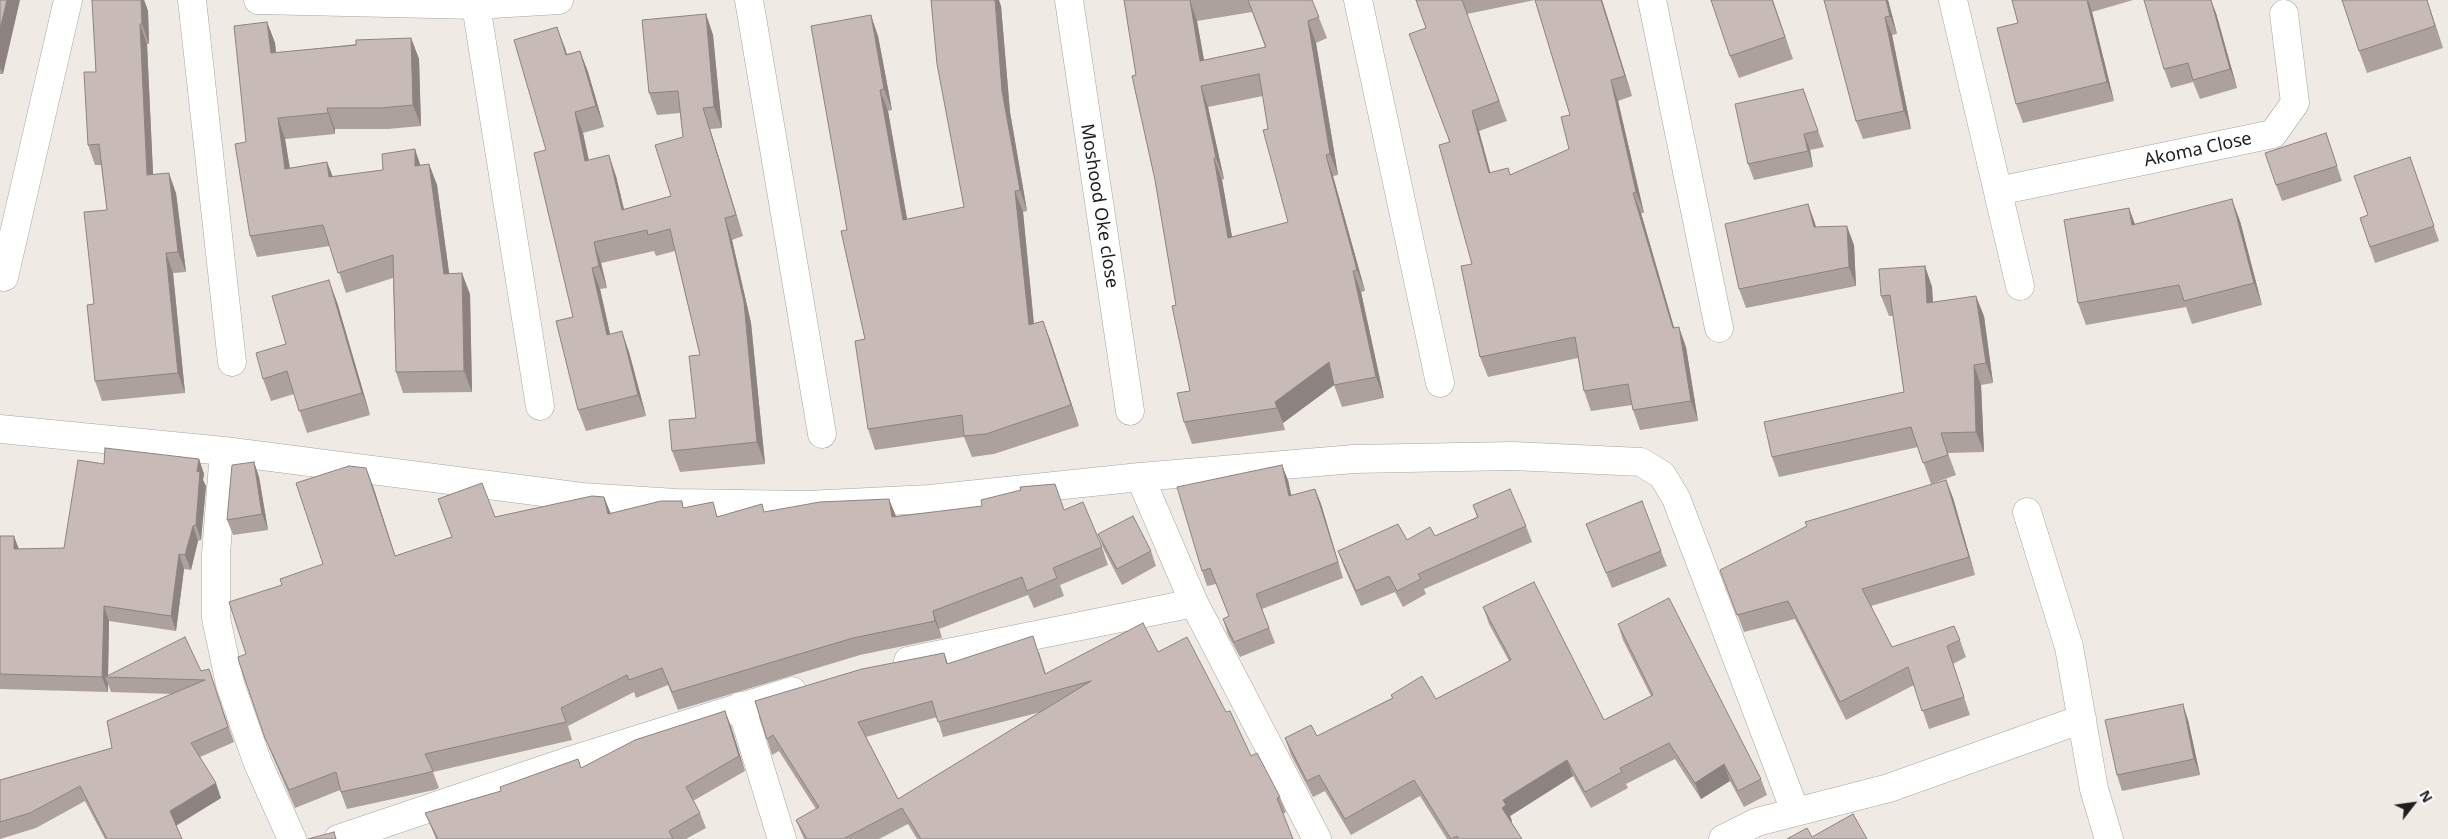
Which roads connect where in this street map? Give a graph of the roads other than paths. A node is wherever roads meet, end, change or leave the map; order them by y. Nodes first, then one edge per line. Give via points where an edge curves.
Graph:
1 (68, 0) edge
2 (192, 0) edge
3 (258, 0) edge
4 (559, 0) edge
5 (749, 0) edge
6 (1069, 0) edge
7 (1358, 0) edge
8 (1652, 0) edge
9 (1953, 0) edge
10 (476, 5) junction
11 (2284, 14) dead end
12 (1998, 192) junction
13 (4, 278) dead end
14 (2020, 286) dead end
15 (1719, 328) dead end
16 (232, 362) dead end
17 (1440, 383) dead end
18 (540, 406) dead end
19 (1130, 411) dead end
20 (0, 429) edge
21 (822, 434) dead end
22 (224, 451) junction
23 (1140, 477) junction
24 (2027, 512) dead end
25 (1194, 603) junction
26 (884, 666) edge
27 (817, 684) edge
28 (741, 706) junction
29 (2082, 719) junction
30 (1795, 812) junction
31 (1762, 830) edge
32 (381, 832) edge
33 (292, 839) edge
34 (338, 839) edge
35 (782, 839) edge
36 (1317, 839) edge
37 (1723, 839) edge
38 (2109, 839) edge

1 - 13 street
2 - 16 street
3 - 10 street
4 - 10 street
5 - 21 street
6 - 19 street, Moshood Oke close
7 - 17 street
8 - 15 street
9 - 12 street
10 - 18 street
11 - 12 street, Akoma Close via 2295,103 2273,134
12 - 14 street
20 - 22 street
22 - 23 street via 582,497 676,503 807,505 930,499
22 - 33 street via 216,554 216,618 230,684 257,761
23 - 25 street
23 - 30 street via 1354,460 1513,456 1641,462 1662,474 1676,498
24 - 29 street via 2069,647
25 - 26 street
25 - 36 street
27 - 28 street
28 - 32 street
28 - 35 street
29 - 30 street via 1889,788
29 - 38 street via 2094,789
30 - 31 street
31 - 37 street
32 - 34 street

